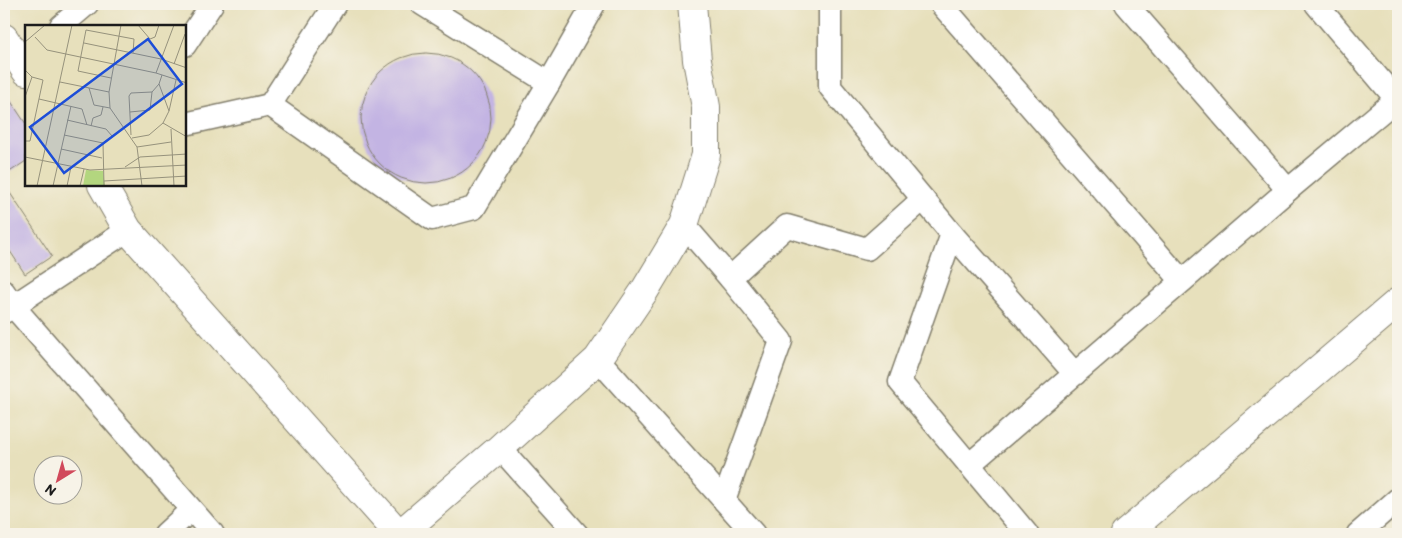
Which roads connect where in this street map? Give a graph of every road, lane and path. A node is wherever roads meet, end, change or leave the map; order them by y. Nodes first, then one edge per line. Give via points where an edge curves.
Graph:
1 (87, 4) edge
2 (212, 4) edge
3 (335, 4) edge
4 (422, 4) edge
5 (594, 4) edge
6 (692, 4) edge
7 (830, 4) edge
8 (941, 4) edge
9 (1126, 4) edge
10 (1316, 4) edge
11 (62, 25) edge
12 (4, 38) edge
13 (186, 43) edge
14 (24, 63) edge
15 (549, 83) junction
16 (1398, 100) edge
17 (270, 105) junction
18 (186, 124) edge
19 (103, 186) edge
20 (1288, 190) junction
21 (923, 199) junction
22 (684, 225) junction
23 (128, 230) junction
24 (952, 234) junction
25 (730, 278) junction
26 (1182, 281) junction
27 (1398, 302) edge
28 (7, 303) edge
29 (598, 359) junction
30 (1076, 374) junction
31 (500, 448) junction
32 (969, 465) junction
33 (1398, 499) edge
34 (724, 500) junction
35 (191, 510) junction
36 (1381, 527) edge
37 (165, 534) edge
38 (213, 534) edge
39 (400, 534) edge
40 (577, 534) edge
41 (754, 534) edge
42 (1026, 534) edge
43 (1125, 534) edge
44 (1358, 534) edge

1 - 11 street
2 - 13 street
3 - 17 street
4 - 15 street
5 - 15 street
6 - 22 street via 697,60 706,107 706,155
7 - 21 street via 830,87
8 - 26 street
9 - 20 street
10 - 16 street
12 - 14 street
15 - 17 street via 474,208 432,219
16 - 20 street
17 - 18 street
19 - 23 street
20 - 26 street
21 - 24 street
21 - 25 street via 867,249 786,226
22 - 25 street
22 - 29 street
23 - 28 street
23 - 39 street
24 - 30 street
24 - 32 street via 900,382
25 - 34 street via 781,341
26 - 30 street
27 - 43 street
28 - 35 street
29 - 31 street
29 - 34 street
30 - 32 street
31 - 39 street
31 - 40 street
32 - 42 street
33 - 36 street
34 - 41 street
35 - 37 street
35 - 38 street
36 - 44 street

